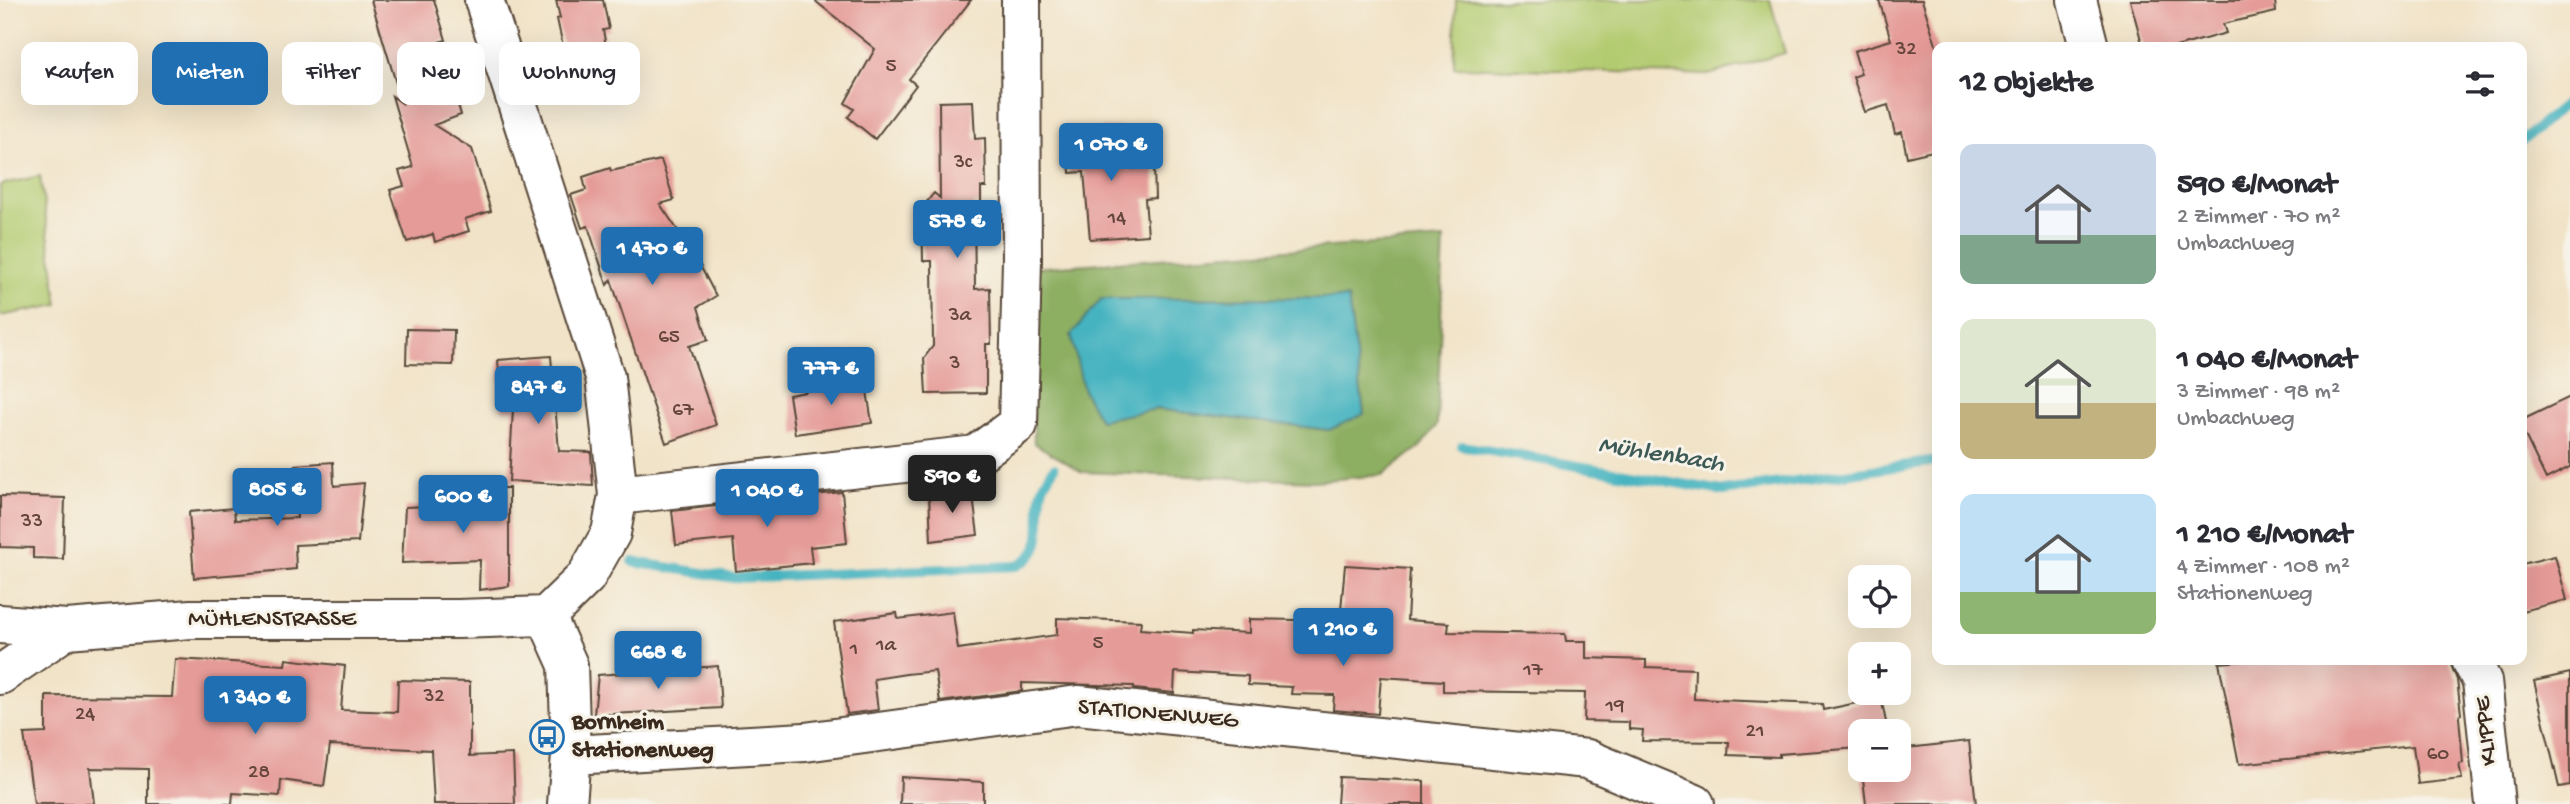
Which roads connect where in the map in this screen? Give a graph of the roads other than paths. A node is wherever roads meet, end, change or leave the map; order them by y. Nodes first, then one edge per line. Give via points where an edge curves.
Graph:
1 (484, 0) edge
2 (1021, 0) edge
3 (2077, 0) edge
4 (2089, 42) edge
5 (618, 495) junction
6 (545, 616) junction
7 (0, 624) edge
8 (67, 629) junction
9 (2474, 665) edge
10 (0, 675) edge
11 (571, 755) junction
12 (567, 804) edge
13 (1695, 804) edge
14 (2495, 804) edge

1 - 5 street via 605,377
2 - 5 street via 1018,424 976,455
3 - 4 street
5 - 6 street via 611,533 586,578
6 - 8 street, MÜHLENSTRASSE via 191,619
6 - 11 street via 568,665
7 - 8 street, MÜHLENSTRASSE
8 - 10 street
9 - 14 street, KLIPPE via 2482,681
11 - 12 street
11 - 13 street, STATIONENWEG via 805,742 1078,705 1587,759

